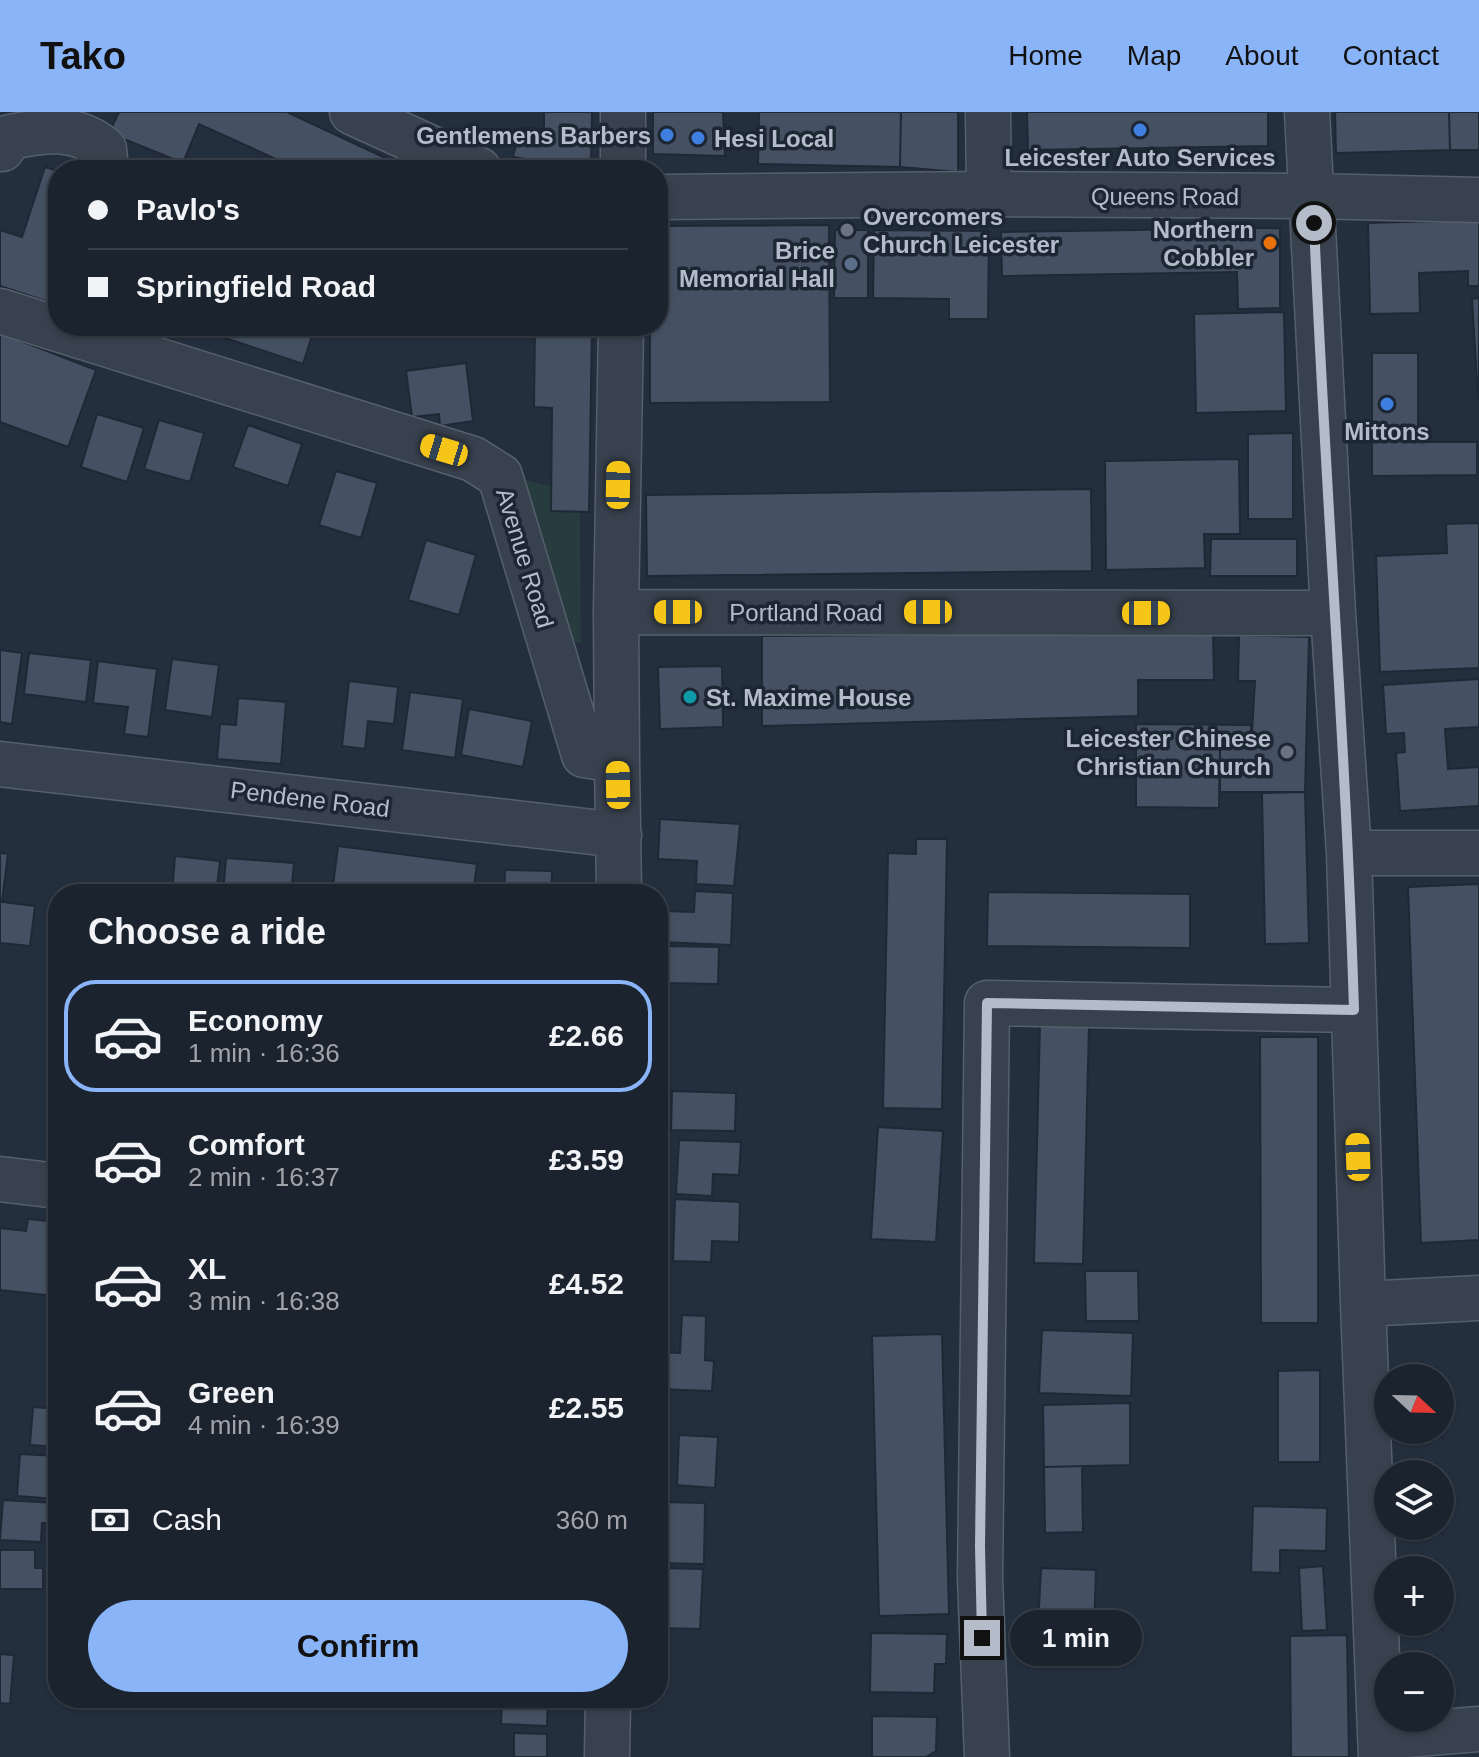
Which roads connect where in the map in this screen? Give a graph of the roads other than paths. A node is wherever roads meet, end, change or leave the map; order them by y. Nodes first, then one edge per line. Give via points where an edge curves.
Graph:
1 (352, 112) edge
2 (623, 112) edge
3 (988, 112) edge
4 (1307, 112) edge
5 (0, 148) edge
6 (105, 160) edge
7 (457, 160) edge
8 (623, 160) edge
9 (989, 194) junction
10 (1312, 196) junction
11 (668, 197) edge
12 (1479, 200) edge
13 (0, 311) edge
14 (48, 325) edge
15 (85, 336) edge
16 (621, 336) edge
17 (616, 612) junction
18 (1333, 613) junction
19 (617, 760) junction
20 (0, 764) edge
21 (619, 835) junction
22 (1349, 853) junction
23 (1479, 853) edge
24 (619, 884) edge
25 (1354, 1010) junction
26 (0, 1179) edge
27 (48, 1185) edge
28 (1479, 1298) edge
29 (1363, 1304) junction
30 (608, 1708) edge
31 (1479, 1729) edge
32 (1381, 1747) edge
33 (607, 1757) edge
34 (987, 1757) edge

1 - 7 street
2 - 8 street
3 - 9 street
4 - 10 street
5 - 6 street via 10,137 75,132 104,149
9 - 10 street, Queens Road
9 - 11 street, Queens Road
10 - 12 street, Queens Road
10 - 18 street
13 - 14 street, Avenue Road
15 - 19 street, Avenue Road via 473,459 500,476 584,755
16 - 17 street
17 - 18 street, Portland Road
17 - 19 street
18 - 22 street
19 - 21 street
20 - 21 street, Pendene Road
21 - 24 street
22 - 23 street
22 - 25 street
25 - 29 street
25 - 34 street via 987,1003 980,1562
26 - 27 street
28 - 29 street
29 - 32 street
30 - 33 street
31 - 32 street

